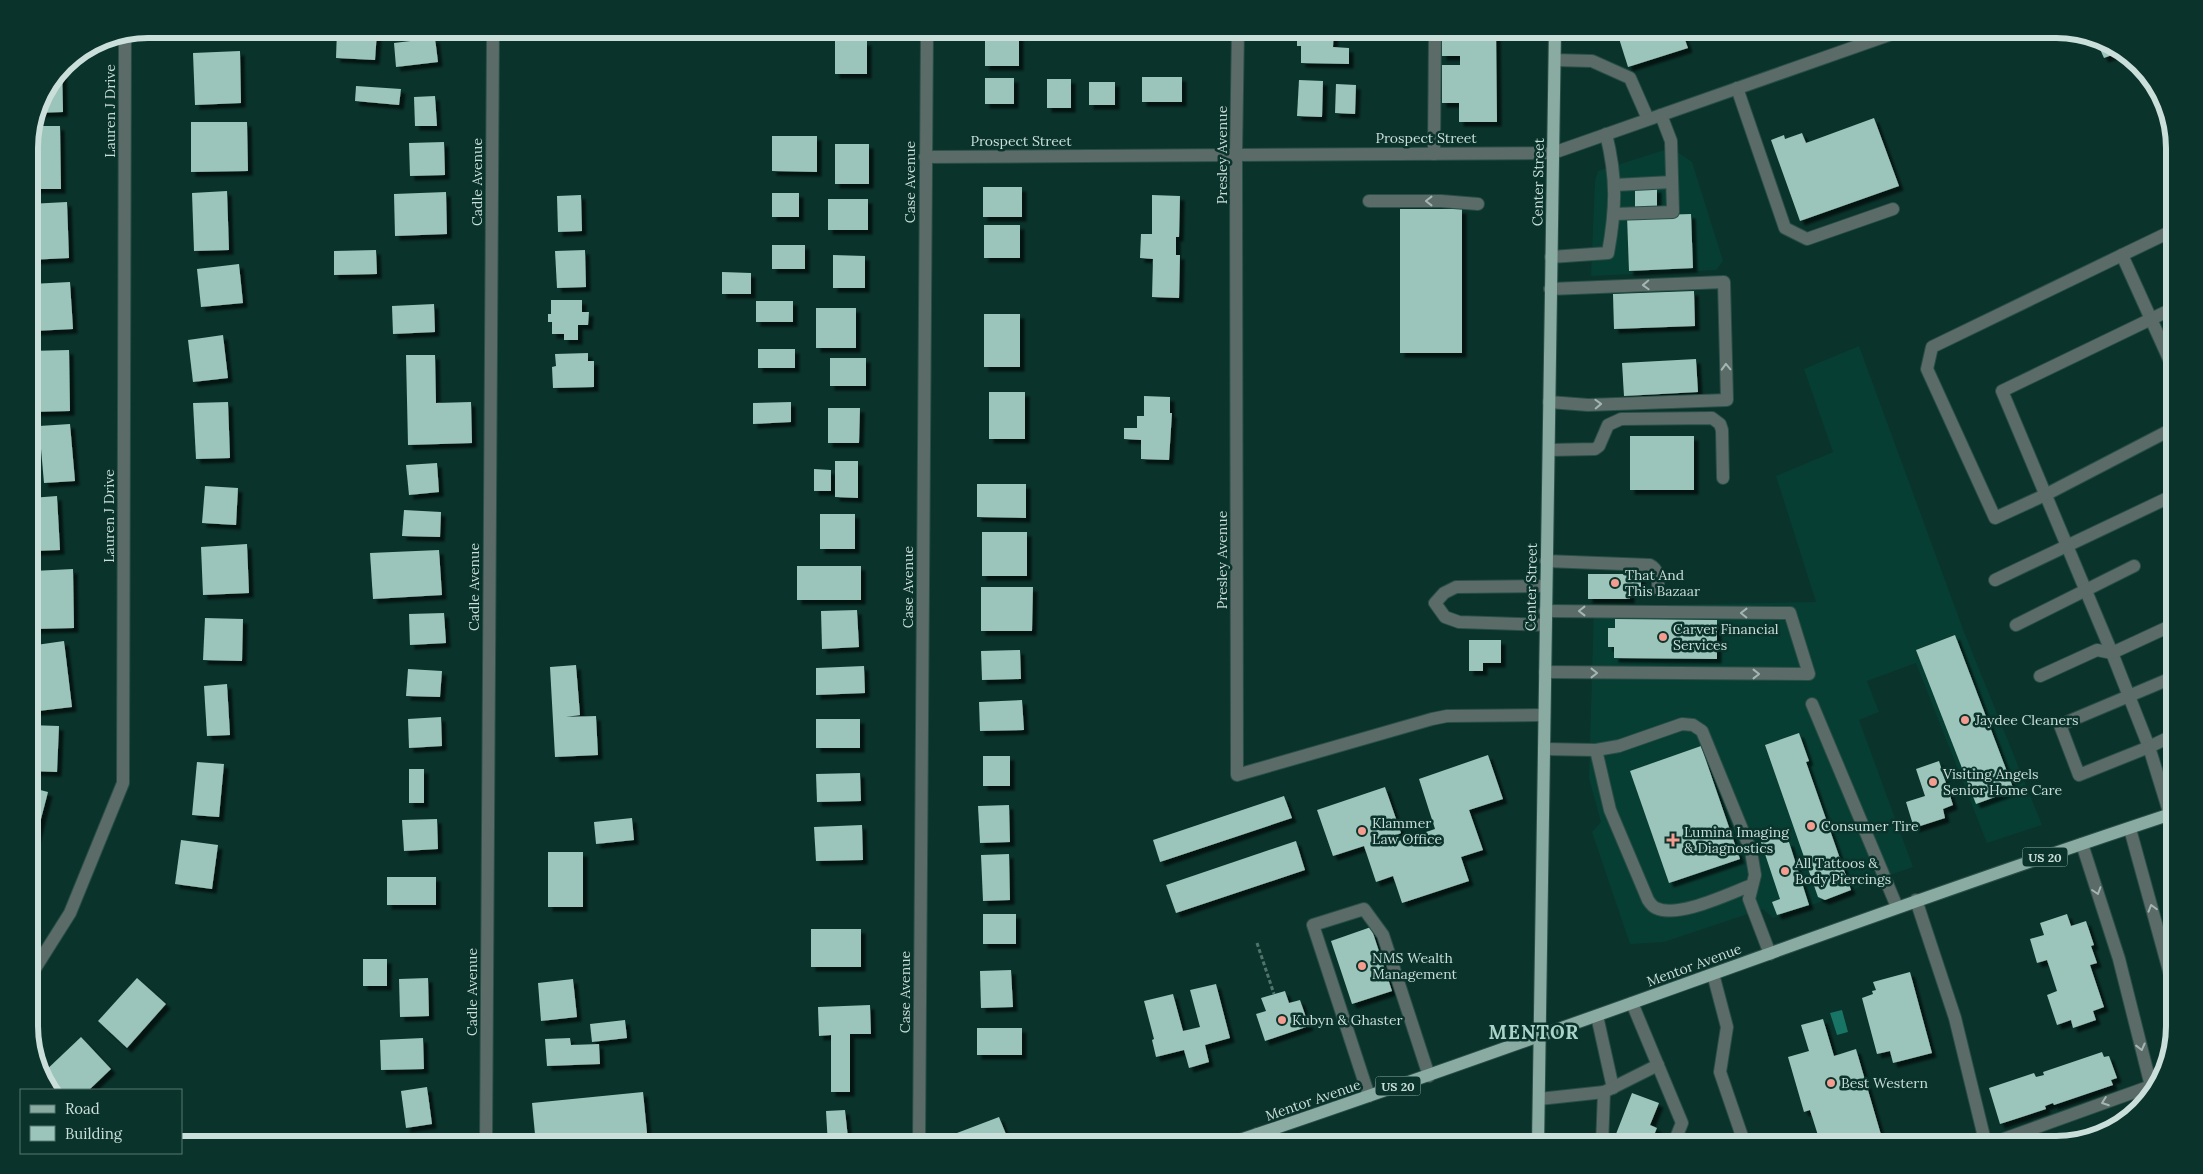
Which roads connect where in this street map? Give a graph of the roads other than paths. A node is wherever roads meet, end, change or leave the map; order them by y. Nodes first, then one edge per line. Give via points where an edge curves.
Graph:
1 (493, 38) edge
2 (926, 38) edge
3 (1238, 38) edge
4 (1435, 38) edge
5 (1555, 38) edge
6 (1880, 38) edge
7 (125, 40) edge
8 (1555, 60) junction
9 (1737, 88) junction
10 (1661, 114) junction
11 (1648, 119) junction
12 (1606, 134) junction
13 (1553, 152) junction
14 (1236, 154) junction
15 (1434, 154) junction
16 (925, 157) junction
17 (1672, 182) junction
18 (1614, 185) junction
19 (1369, 201) dead end
20 (1478, 204) dead end
21 (1893, 209) dead end
22 (1615, 214) junction
23 (2165, 234) edge
24 (2122, 255) junction
25 (1551, 257) junction
26 (1550, 289) junction
27 (2165, 312) edge
28 (2151, 319) junction
29 (2165, 351) edge
30 (1549, 402) junction
31 (2165, 433) edge
32 (1549, 450) junction
33 (1723, 478) dead end
34 (2045, 495) junction
35 (2165, 499) edge
36 (2067, 546) junction
37 (1546, 561) junction
38 (2134, 566) dead end
39 (1995, 580) dead end
40 (1545, 586) junction
41 (1658, 590) dead end
42 (2086, 591) junction
43 (1545, 611) junction
44 (1545, 625) junction
45 (2016, 625) dead end
46 (2166, 628) dead end
47 (2112, 653) junction
48 (1545, 672) junction
49 (2040, 676) dead end
50 (2166, 681) edge
51 (2129, 696) junction
52 (1812, 704) dead end
53 (1544, 715) junction
54 (2166, 740) edge
55 (2149, 747) junction
56 (1544, 749) junction
57 (1596, 750) junction
58 (2166, 796) edge
59 (2166, 816) edge
60 (2130, 828) junction
61 (2082, 844) junction
62 (1752, 885) junction
63 (1916, 900) junction
64 (1897, 907) junction
65 (1770, 954) junction
66 (2166, 959) edge
67 (38, 964) edge
68 (1713, 974) junction
69 (1632, 1003) junction
70 (1597, 1016) junction
71 (1539, 1037) junction
72 (1658, 1065) junction
73 (1429, 1076) junction
74 (2150, 1082) edge
75 (1609, 1090) junction
76 (2146, 1090) edge
77 (1369, 1096) junction
78 (1539, 1099) junction
79 (486, 1136) edge
80 (919, 1136) edge
81 (1268, 1136) edge
82 (1538, 1136) edge
83 (1603, 1136) edge
84 (1677, 1136) edge
85 (1742, 1136) edge
86 (1984, 1136) edge
87 (2012, 1136) edge

1 - 79 street, Cadle Avenue
2 - 16 street, Case Avenue
3 - 14 street, Presley Avenue
4 - 15 street
5 - 8 main road, Center Street
6 - 9 street, Prospect Street
7 - 67 street, Lauren J Drive via 123,783 70,913
8 - 11 street via 1592,61 1630,78
8 - 13 main road, Center Street
9 - 10 street, Prospect Street
9 - 21 street via 1785,228 1807,239
10 - 11 street, Prospect Street
10 - 17 street via 1671,141
11 - 12 street, Prospect Street
12 - 13 street, Prospect Street
12 - 18 street via 1613,160
13 - 15 street, Prospect Street
13 - 25 main road, Center Street
14 - 15 street, Prospect Street
14 - 16 street, Prospect Street
14 - 53 street, Presley Avenue via 1237,775 1432,718
16 - 80 street, Case Avenue
17 - 18 street
17 - 22 street via 1673,212
18 - 22 street
20 -> 19 street
22 - 25 street via 1608,253
23 - 24 street
24 - 28 street
24 - 34 street via 1932,347 1927,369 1995,518
25 - 26 main road, Center Street
26 - 30 main road, Center Street
30 -> 26 street via 1588,405 1727,400 1724,282
27 - 28 street
28 - 29 street
28 - 34 street via 2002,391
30 - 32 main road, Center Street
31 - 34 street
32 - 33 street via 1595,449 1608,425 1622,419 1712,418 1722,430
32 - 37 main road, Center Street
34 - 36 street
35 - 36 street
36 - 39 street
36 - 42 street
37 - 40 main road, Center Street
37 - 41 street via 1650,565 1658,574
38 - 42 street
40 - 43 main road, Center Street
40 - 44 street via 1456,587 1435,603 1445,617 1459,622
42 - 45 street
42 - 47 street
43 - 44 main road, Center Street
48 -> 43 street via 1809,674 1790,613
44 - 48 main road, Center Street
46 - 47 street
47 - 49 street via 2097,650
47 - 51 street
48 - 53 main road, Center Street
50 - 51 street
51 - 55 street
51 - 55 street via 2060,726 2079,775
52 - 64 street
53 - 56 main road, Center Street
54 - 55 street
55 - 58 street
56 - 57 street
56 - 71 main road, Center Street
57 - 62 street via 1610,810 1654,908 1679,911
57 - 62 street via 1631,743 1682,724 1693,725 1702,731 1752,851 1755,866
59 - 60 main road, Mentor Avenue / US 20
60 - 61 main road, Mentor Avenue / US 20
66 -> 60 street
61 - 63 main road, Mentor Avenue / US 20
61 -> 74 street via 2119,959
62 - 65 street via 1749,899
63 - 64 main road, Mentor Avenue / US 20
63 - 86 street via 1955,1018
64 - 65 main road, Mentor Avenue / US 20
65 - 68 main road, Mentor Avenue / US 20
68 - 69 main road, Mentor Avenue / US 20
68 - 85 street via 1727,1027 1720,1072
69 - 70 main road, Mentor Avenue / US 20
69 - 72 street
70 - 71 main road, Mentor Avenue / US 20
70 - 75 street
71 - 73 main road, Mentor Avenue / US 20
71 - 78 main road, Center Street
72 - 75 street
72 - 84 street via 1682,1123
73 - 77 main road, Mentor Avenue / US 20
73 - 77 street via 1383,935 1364,909 1313,925
75 - 78 street
75 - 83 street
76 -> 87 street
77 - 81 main road, Mentor Avenue / US 20
78 - 82 main road, Center Street

